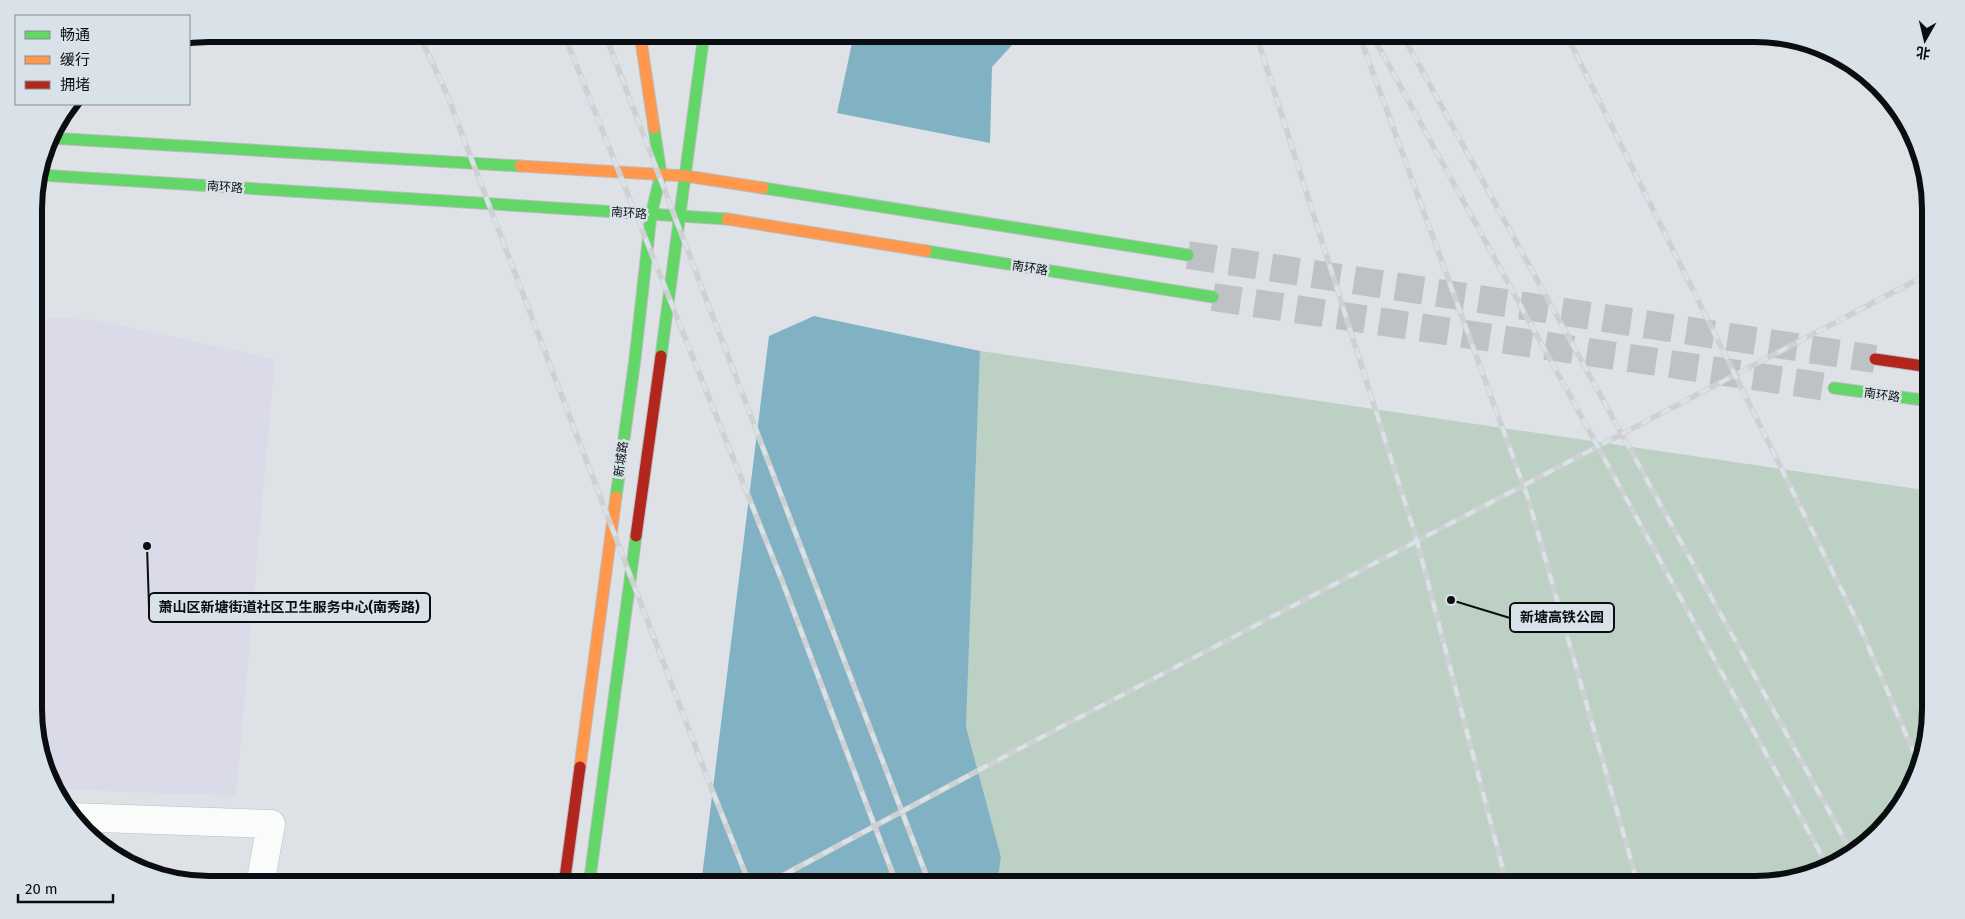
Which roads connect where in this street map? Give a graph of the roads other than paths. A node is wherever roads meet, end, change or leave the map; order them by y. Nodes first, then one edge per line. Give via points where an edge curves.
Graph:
1 (641, 42) edge
2 (703, 42) edge
3 (58, 138) edge
4 (661, 174) junction
5 (46, 175) edge
6 (686, 176) junction
7 (651, 215) junction
8 (680, 216) junction
9 (1188, 255) tunnel mouth
10 (1213, 297) tunnel mouth
11 (1875, 359) tunnel mouth
12 (1922, 366) edge
13 (1834, 388) tunnel mouth
14 (1922, 400) edge
15 (82, 817) edge
16 (262, 876) edge
17 (565, 876) edge
18 (590, 876) edge

1 - 4 main road, 新城路
2 - 6 main road, 新城路
3 - 4 main road
4 - 6 main road
4 - 7 main road, 新城路
5 - 7 main road, 南环路
6 - 8 main road, 新城路
6 - 9 main road
7 - 8 main road, 南环路
7 - 17 main road, 新城路
8 - 10 main road, 南环路 via 720,218
8 - 18 main road, 新城路
11 - 12 main road
13 - 14 main road, 南环路
15 - 16 street via 271,824

